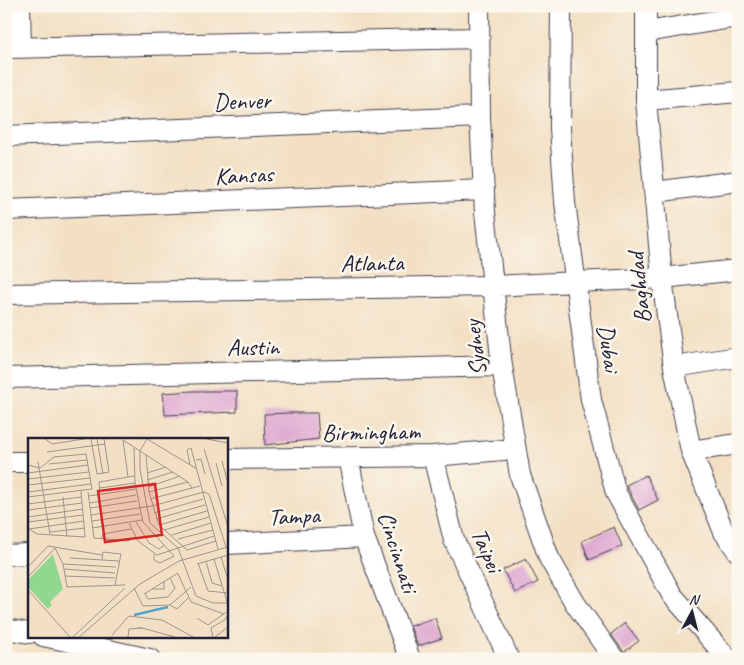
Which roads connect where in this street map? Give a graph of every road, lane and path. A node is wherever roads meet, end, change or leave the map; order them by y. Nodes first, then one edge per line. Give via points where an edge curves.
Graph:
1 (20, 6) edge
2 (479, 6) edge
3 (561, 6) edge
4 (646, 6) edge
5 (738, 17) edge
6 (646, 32) junction
7 (479, 38) junction
8 (14, 48) edge
9 (738, 92) edge
10 (646, 100) junction
11 (480, 117) junction
12 (6, 136) edge
13 (738, 181) edge
14 (484, 190) junction
15 (655, 192) junction
16 (6, 210) edge
17 (738, 270) edge
18 (662, 278) junction
19 (574, 283) junction
20 (493, 286) junction
21 (6, 294) edge
22 (738, 357) edge
23 (502, 366) junction
24 (674, 367) junction
25 (6, 378) edge
26 (738, 444) edge
27 (515, 449) junction
28 (691, 451) junction
29 (433, 456) junction
30 (348, 457) junction
31 (228, 459) edge
32 (6, 462) edge
33 (28, 462) edge
34 (731, 531) edge
35 (364, 537) junction
36 (228, 544) edge
37 (738, 552) edge
38 (28, 554) edge
39 (6, 555) edge
40 (6, 628) edge
41 (28, 633) edge
42 (52, 638) edge
43 (404, 657) edge
44 (150, 659) edge
45 (509, 659) edge
46 (614, 659) edge
47 (728, 659) edge

1 - 8 street
2 - 7 street, Sydney
3 - 19 street, Dubai via 560,128
4 - 6 street, Baghdad
5 - 6 street
6 - 10 street, Baghdad
7 - 8 street
7 - 11 street, Sydney
9 - 10 street
10 - 15 street, Baghdad
11 - 12 street, Denver
11 - 14 street, Sydney
13 - 15 street
14 - 16 street, Kansas
14 - 20 street, Sydney
15 - 18 street, Baghdad
17 - 18 street, Atlanta
18 - 19 street, Atlanta
18 - 24 street, Baghdad
19 - 20 street, Atlanta
19 - 47 street, Dubai via 591,400 616,493 672,595
20 - 21 street, Atlanta
20 - 23 street, Sydney
22 - 24 street
23 - 25 street, Austin
23 - 27 street, Sydney
24 - 28 street, Baghdad
26 - 28 street
27 - 29 street, Birmingham
27 - 46 street, Sydney via 520,475 549,558
28 - 34 street, Baghdad
29 - 30 street, Birmingham
29 - 45 street, Taipei via 454,540
30 - 31 street, Birmingham
30 - 35 street, Cincinnati
32 - 33 street
34 - 37 street, Baghdad
35 - 36 street, Tampa
35 - 43 street, Cincinnati
38 - 39 street
40 - 41 street
42 - 44 street

